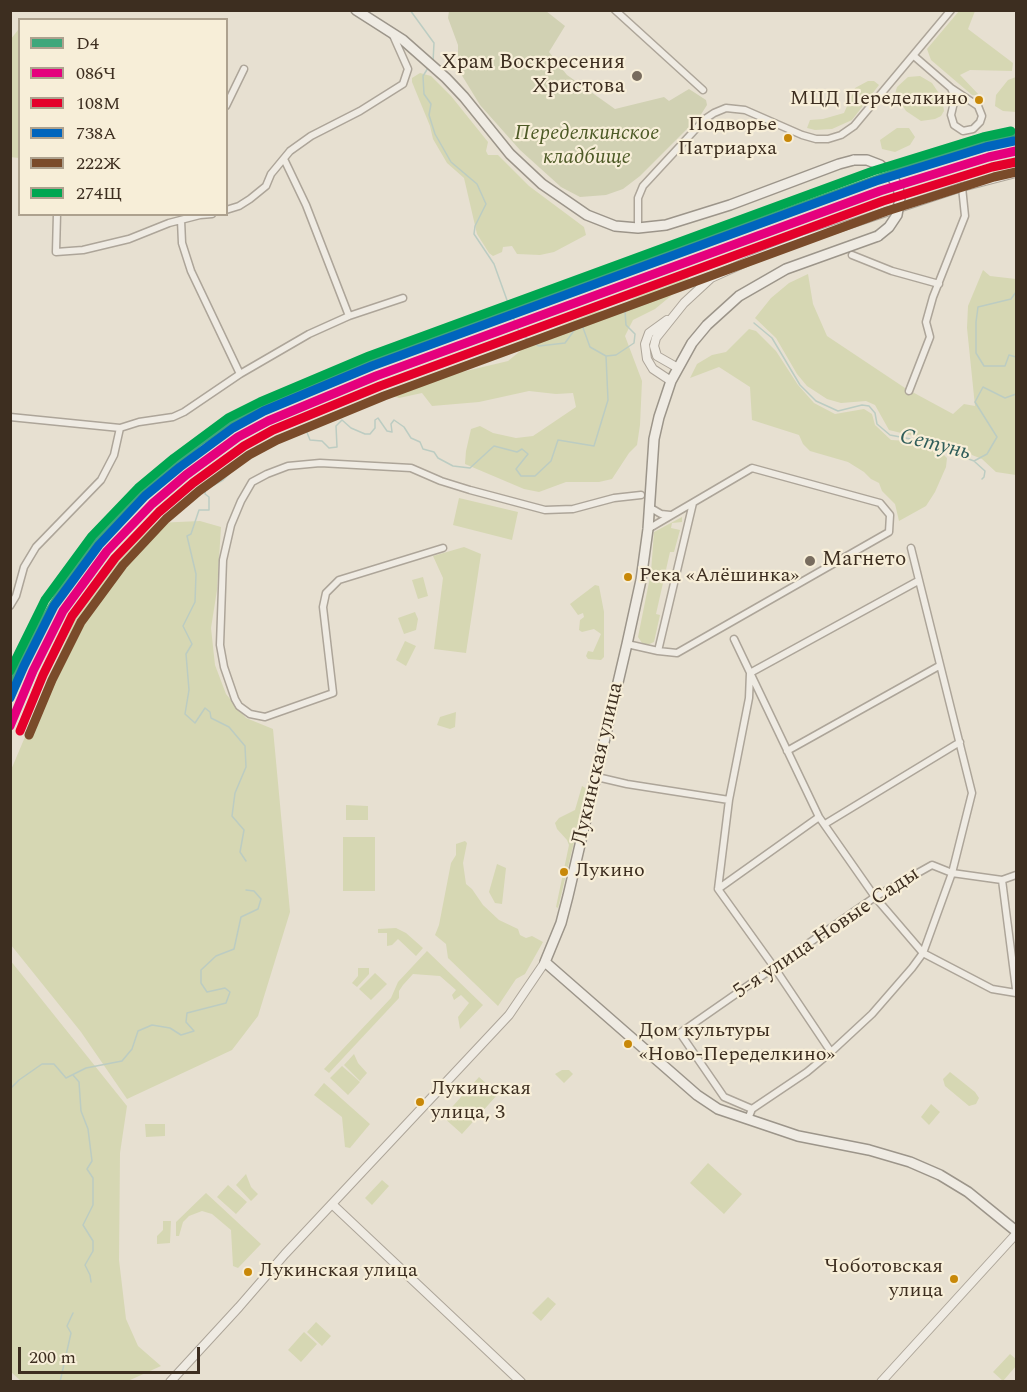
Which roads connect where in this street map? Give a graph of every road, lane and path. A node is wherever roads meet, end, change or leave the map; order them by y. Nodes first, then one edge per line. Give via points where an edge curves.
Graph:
1 (356, 10) edge
2 (615, 10) edge
3 (951, 10) edge
4 (392, 32) junction
5 (914, 56) junction
6 (244, 69) dead end
7 (951, 88) junction
8 (703, 90) dead end
9 (228, 102) edge
10 (284, 159) junction
11 (1017, 173) edge
12 (962, 187) junction
13 (228, 209) edge
14 (57, 216) edge
15 (202, 216) edge
16 (181, 220) junction
17 (638, 228) junction
18 (852, 255) dead end
19 (939, 284) junction
20 (403, 298) dead end
21 (349, 316) junction
22 (671, 318) junction
23 (678, 368) junction
24 (240, 374) junction
25 (670, 381) junction
26 (909, 391) dead end
27 (10, 417) edge
28 (120, 429) junction
29 (641, 495) dead end
30 (693, 503) junction
31 (649, 507) junction
32 (670, 515) junction
33 (648, 529) junction
34 (442, 548) dead end
35 (911, 548) dead end
36 (918, 581) junction
37 (10, 606) edge
38 (734, 639) dead end
39 (627, 644) junction
40 (658, 651) junction
41 (939, 666) junction
42 (750, 674) junction
43 (960, 742) junction
44 (787, 751) junction
45 (597, 777) junction
46 (729, 800) junction
47 (819, 817) junction
48 (825, 824) junction
49 (952, 873) junction
50 (1017, 875) edge
51 (1002, 880) junction
52 (718, 889) junction
53 (875, 897) junction
54 (923, 953) junction
55 (545, 962) junction
56 (774, 967) junction
57 (1017, 991) edge
58 (831, 1052) junction
59 (752, 1109) junction
60 (748, 1119) junction
61 (332, 1204) junction
62 (1017, 1232) edge
63 (171, 1382) edge
64 (521, 1382) edge
65 (881, 1382) edge

1 - 4 main road
2 - 8 street
3 - 5 street
4 - 10 street via 408,69 403,84 310,136
4 - 17 main road via 446,78 510,154 542,184 602,222
5 - 7 street
5 - 17 street via 854,126 836,137 802,135 738,109 714,112 643,186 638,198
6 - 9 street
7 - 7 street via 955,98 951,115 954,125 963,131 974,129 981,122 978,106
10 - 13 street via 266,186
10 - 21 street
11 - 12 street
12 - 19 street via 965,216
12 - 22 street via 805,239 724,271 697,290
14 - 16 street via 56,252 129,239
15 - 16 street
16 - 24 street via 182,243 191,271
17 - 23 main road, Лукинская улица, bridge via 660,227 854,160 880,165 898,187 897,215 890,227 878,236 786,269 739,296 707,325
18 - 19 street
19 - 26 street via 926,322 930,337
20 - 21 street
21 - 24 street
22 - 23 street via 656,338 654,350 659,358
22 - 25 street via 652,329 645,344 653,369
23 - 25 main road, Лукинская улица
24 - 28 street via 184,412
25 - 31 main road, Лукинская улица via 658,417
27 - 28 street
28 - 37 street via 114,455 101,480 36,547
29 - 34 street via 573,509 545,510 441,481 411,468 320,463 288,466 252,482 231,525 223,560 220,645 224,667 240,706 250,714 265,717 333,693 323,607 326,593 339,580
30 - 32 street
30 - 40 street
30 - 40 street via 752,468 880,503 890,515 889,532 677,653
31 - 32 street
31 - 33 main road, Лукинская улица
32 - 33 street
33 - 39 main road, Лукинская улица
35 - 36 street
36 - 41 street
36 - 42 street
38 - 42 street
39 - 40 street
39 - 45 main road, Лукинская улица
41 - 43 street
41 - 44 street
42 - 44 street
42 - 46 street
43 - 48 street
43 - 49 street via 972,793
44 - 47 street
45 - 46 street
45 - 55 main road, Лукинская улица via 563,914
46 - 52 street
47 - 48 street
47 - 52 street
48 - 53 street
49 - 51 street, 5-я улица Новые Сады
49 - 53 street, 5-я улица Новые Сады via 932,865
49 - 54 street
50 - 51 street, 5-я улица Новые Сады
51 - 57 street
52 - 56 street
53 - 54 street
53 - 56 street, 5-я улица Новые Сады
54 - 57 street via 992,989
54 - 58 street via 872,1014
55 - 60 main road via 697,1095 718,1109
55 - 61 street, Лукинская улица via 509,1015
56 - 58 street
56 - 59 street, 5-я улица Новые Сады via 680,1033 724,1097
58 - 59 street
59 - 60 street
60 - 62 main road via 798,1136 910,1162 968,1192
61 - 63 street, Лукинская улица
61 - 64 street
62 - 65 street

